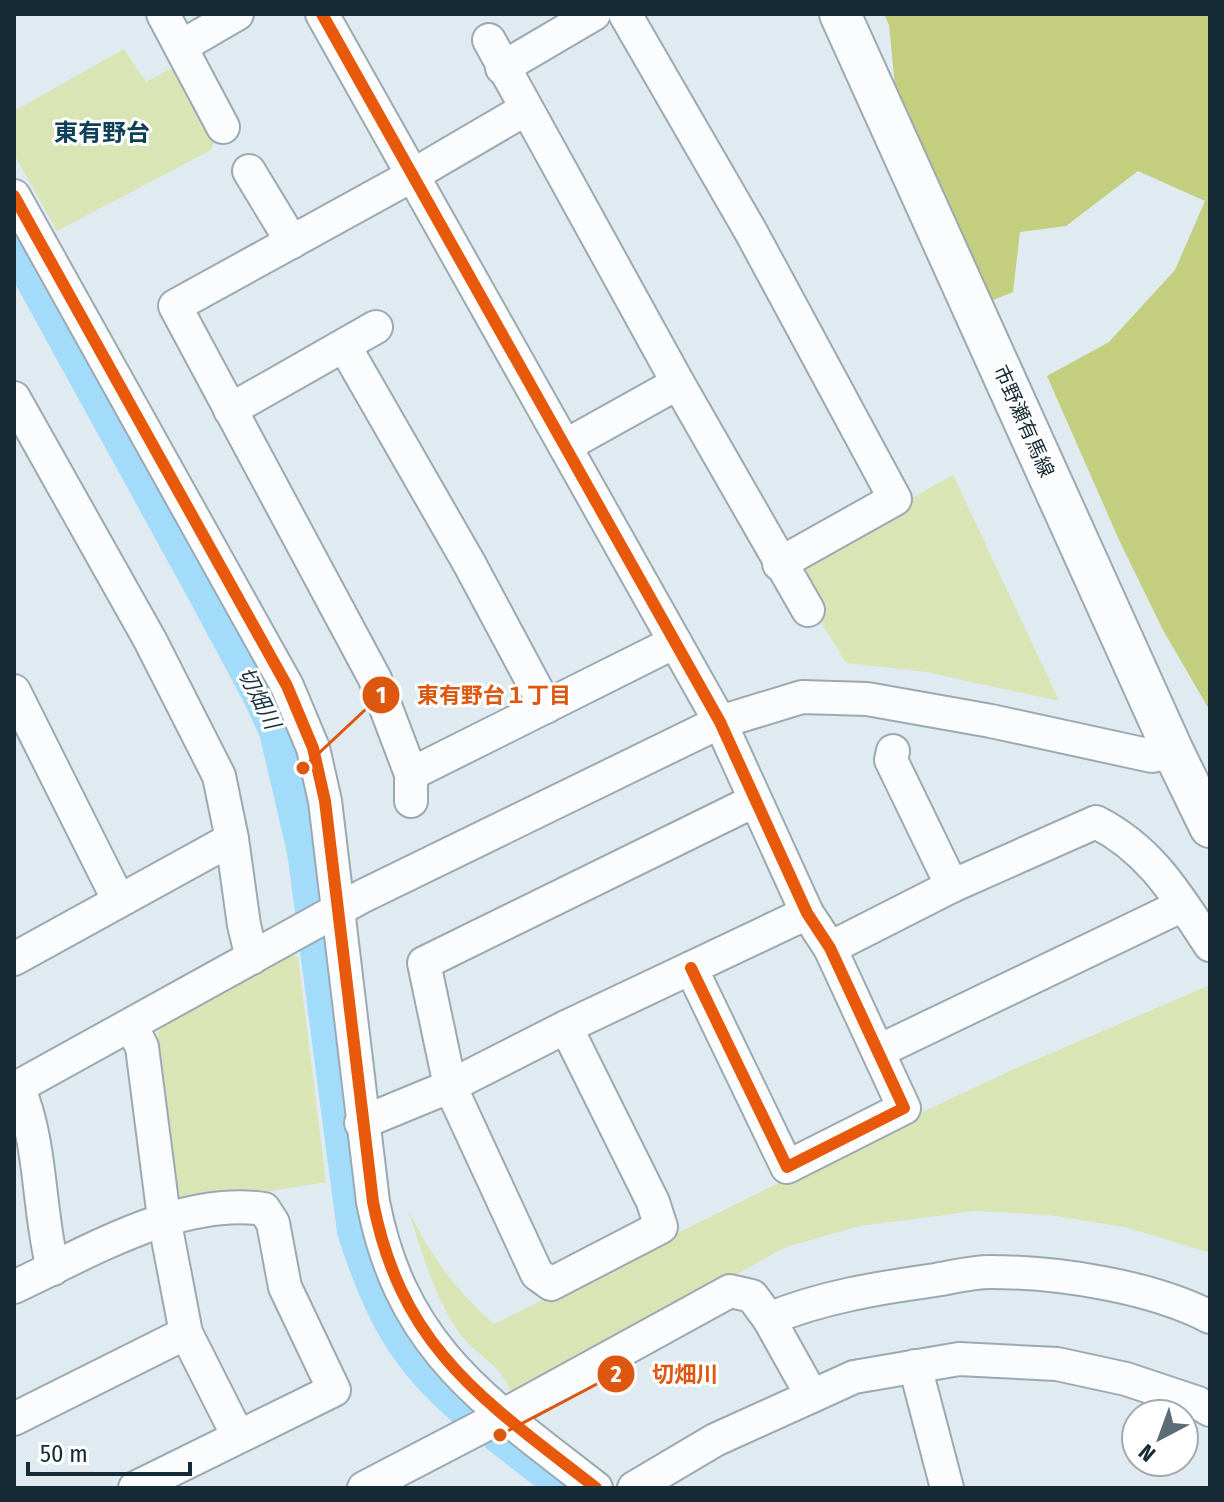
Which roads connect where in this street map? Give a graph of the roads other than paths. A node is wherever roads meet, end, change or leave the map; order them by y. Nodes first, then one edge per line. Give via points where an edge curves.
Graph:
1 (163, 14) edge
2 (237, 14) edge
3 (322, 14) edge
4 (594, 14) edge
5 (625, 14) edge
6 (840, 14) edge
7 (182, 46) junction
8 (526, 109) junction
9 (223, 127) dead end
10 (249, 171) dead end
11 (413, 175) junction
12 (14, 196) edge
13 (292, 242) junction
14 (376, 327) dead end
15 (345, 347) junction
16 (678, 383) junction
17 (14, 398) edge
18 (230, 410) junction
19 (565, 446) junction
20 (779, 564) junction
21 (808, 610) dead end
22 (675, 642) junction
23 (14, 691) edge
24 (546, 707) junction
25 (720, 722) junction
26 (893, 751) dead end
27 (1173, 751) junction
28 (754, 801) junction
29 (1210, 827) edge
30 (232, 839) junction
31 (952, 886) junction
32 (119, 901) junction
33 (1183, 905) junction
34 (339, 911) junction
35 (807, 913) junction
36 (1210, 945) edge
37 (830, 948) junction
38 (252, 958) junction
39 (14, 959) edge
40 (691, 968) junction
41 (131, 1025) junction
42 (566, 1027) junction
43 (879, 1051) junction
44 (450, 1086) junction
45 (16, 1088) edge
46 (361, 1123) junction
47 (164, 1218) junction
48 (53, 1269) junction
49 (14, 1287) edge
50 (1210, 1317) edge
51 (769, 1319) junction
52 (186, 1333) junction
53 (915, 1366) junction
54 (812, 1396) junction
55 (1210, 1410) edge
56 (504, 1415) junction
57 (14, 1419) edge
58 (238, 1436) junction
59 (135, 1488) edge
60 (364, 1488) edge
61 (596, 1488) edge
62 (634, 1488) edge
63 (947, 1488) edge

1 - 7 street
2 - 7 street
3 - 11 street
4 - 8 street via 496,54
5 - 20 street via 751,232 895,499
6 - 27 main road, 市野瀬有馬線
7 - 9 street
8 - 11 street
8 - 16 street
10 - 13 street
11 - 13 street
11 - 19 street
12 - 34 street via 303,720 325,801
13 - 18 street via 175,306
14 - 15 street
15 - 18 street
15 - 24 street
16 - 19 street
16 - 20 street
17 - 30 street via 213,763
18 - 24 street via 375,679 411,787
19 - 22 street
20 - 21 street
22 - 24 street
22 - 25 street
23 - 32 street
25 - 27 street via 802,697 867,699 1152,756
25 - 28 street
25 - 34 street
26 - 31 street via 891,760
27 - 29 main road, 市野瀬有馬線
28 - 35 street
28 - 44 street via 424,963
30 - 32 street
30 - 38 street
31 - 33 street via 1096,822 1122,835 1150,860
31 - 37 street
32 - 39 street
33 - 36 street
33 - 43 street
34 - 38 street
34 - 46 street
35 - 37 street
35 - 40 street
37 - 43 street
38 - 41 street
40 - 42 street
40 - 43 street via 787,1167 904,1108
41 - 45 street
41 - 47 street via 142,1047
42 - 44 street
42 - 44 street via 661,1227 551,1284 537,1274
44 - 46 street
45 - 48 street via 28,1110
46 - 56 street via 378,1228 407,1306 439,1354
47 - 48 street
47 - 52 street
47 - 58 street via 245,1206 264,1209 273,1223 285,1287 334,1390
48 - 49 street
50 - 51 street via 1185,1304 1080,1279 988,1272 887,1286
51 - 54 street
51 - 56 street via 752,1296 730,1291
52 - 57 street
52 - 58 street
53 - 54 street via 854,1377
53 - 55 street via 959,1359 1057,1364 1126,1379
53 - 63 street
54 - 62 street via 715,1440
56 - 60 street
56 - 61 street
58 - 59 street

